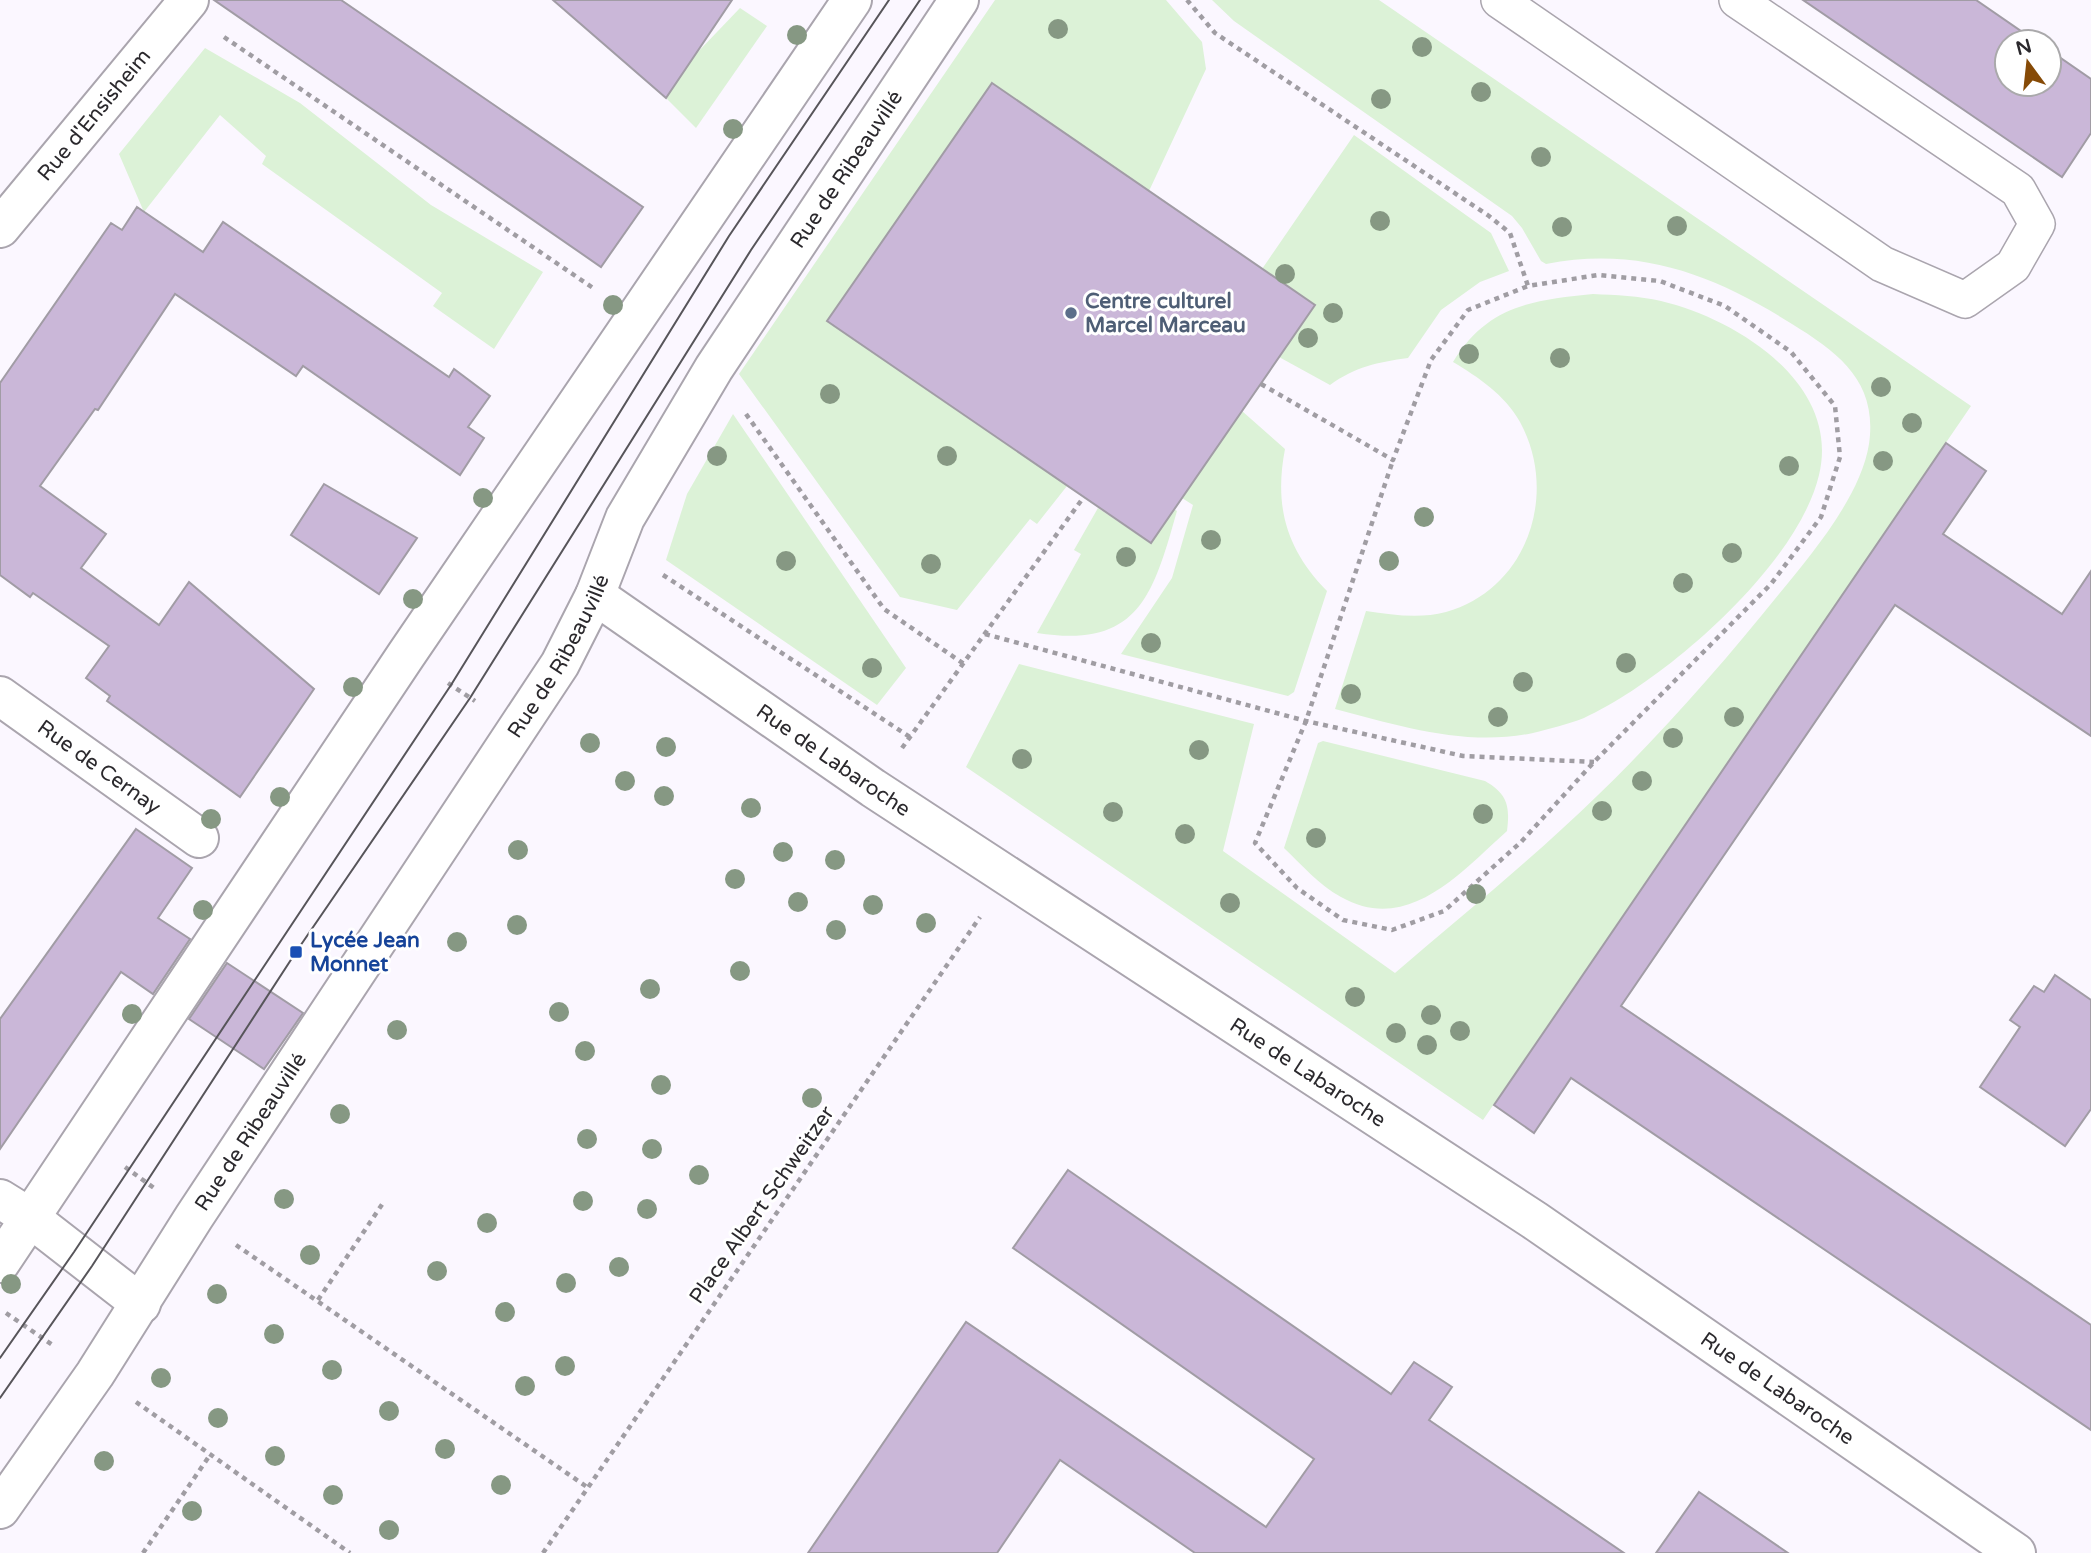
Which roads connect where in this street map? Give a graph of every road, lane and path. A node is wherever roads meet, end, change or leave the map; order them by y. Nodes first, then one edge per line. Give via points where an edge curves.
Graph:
1 (188, 0) edge
2 (852, 0) edge
3 (959, 0) edge
4 (1187, 0) edge
5 (1499, 0) edge
6 (1737, 0) edge
7 (215, 30) dead end
8 (0, 228) edge
9 (1528, 286) junction
10 (601, 294) dead end
11 (713, 368) junction
12 (1261, 384) dead end
13 (1393, 460) junction
14 (1083, 498) dead end
15 (663, 575) dead end
16 (595, 594) junction
17 (985, 634) junction
18 (964, 664) junction
19 (0, 696) edge
20 (1307, 721) junction
21 (910, 737) junction
22 (1594, 762) junction
23 (873, 788) junction
24 (199, 838) dead end
25 (1008, 876) junction
26 (383, 1203) dead end
27 (15, 1208) edge
28 (194, 1217) junction
29 (0, 1263) edge
30 (318, 1300) junction
31 (141, 1304) junction
32 (0, 1309) edge
33 (95, 1374) junction
34 (210, 1455) junction
35 (587, 1487) junction
36 (0, 1509) edge
37 (143, 1553) edge
38 (350, 1553) edge
39 (543, 1553) edge
40 (2016, 1553) edge

1 - 8 street, Rue d'Ensisheim
2 - 27 street via 406,655
3 - 11 street, Rue de Ribeauvillé
4 - 9 path via 1215,33 1510,233
5 - 6 lane via 1882,264 1965,300 2013,265 2037,224 2018,190
7 - 10 path
9 - 13 path via 1468,310 1431,360
9 - 22 path via 1598,275 1660,281 1725,306 1791,352 1835,406 1840,457 1821,517 1771,584
11 - 16 street, Rue de Ribeauvillé via 625,518
11 - 18 path via 884,609
12 - 13 path
13 - 20 path
14 - 17 path
15 - 21 path
16 - 23 street, Rue de Labaroche
16 - 28 street, Rue de Ribeauvillé via 553,675
17 - 18 path
17 - 20 path
18 - 21 path
19 - 24 street, Rue de Cernay
20 - 22 path via 1464,756
20 - 22 path via 1255,843 1297,887 1343,920 1392,930 1444,911 1521,842
21 - 23 path
23 - 25 street, Rue de Labaroche
25 - 35 path, Place Albert Schweitzer
25 - 40 street, Rue de Labaroche via 1534,1220
26 - 30 path
27 - 29 street
27 - 31 street
28 - 30 path
28 - 31 street, Rue de Ribeauvillé
30 - 35 path
31 - 33 street, Rue de Ribeauvillé
32 - 33 path
33 - 34 path
33 - 36 street, Rue de Ribeauvillé
34 - 37 path
34 - 38 path
35 - 39 path, Place Albert Schweitzer

